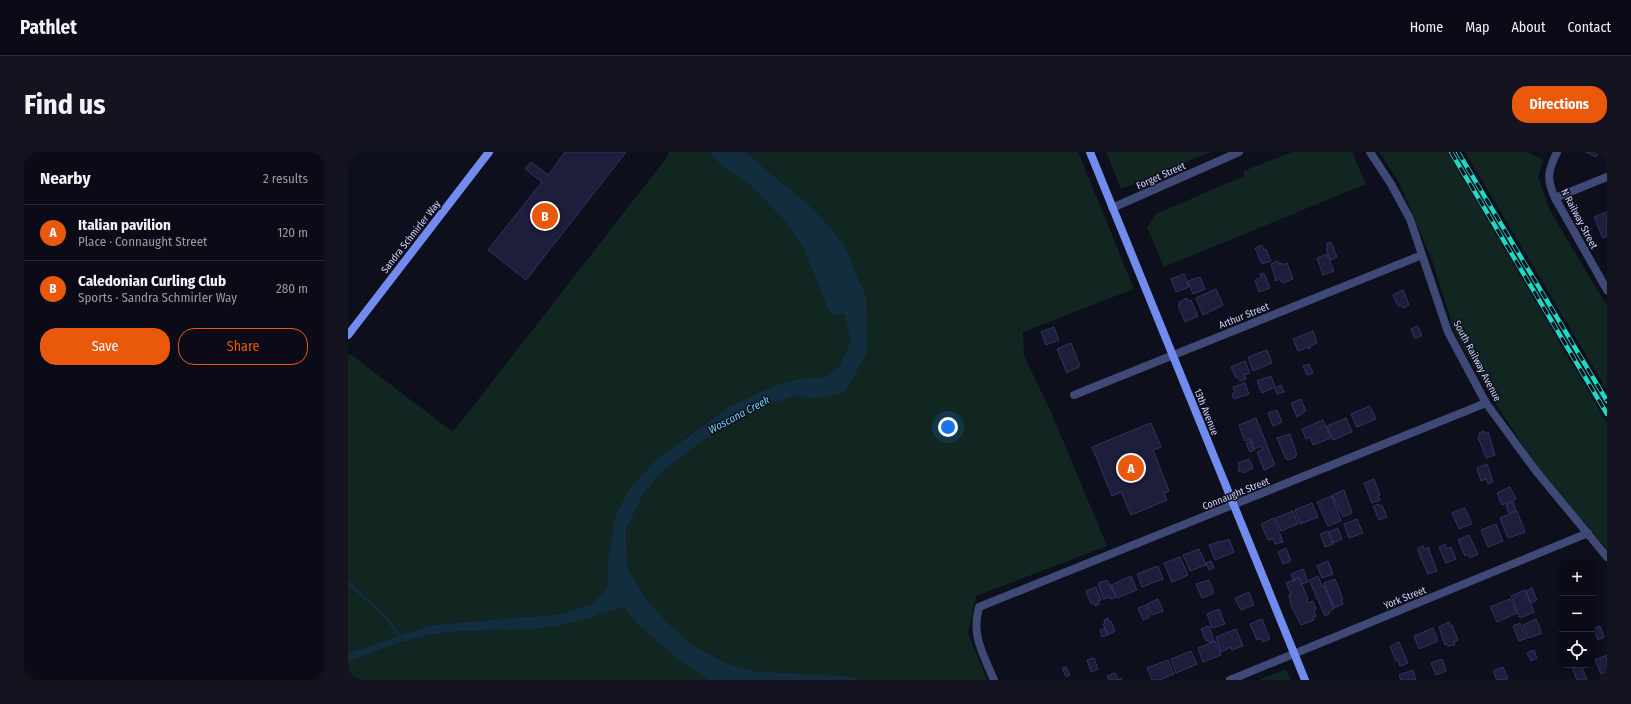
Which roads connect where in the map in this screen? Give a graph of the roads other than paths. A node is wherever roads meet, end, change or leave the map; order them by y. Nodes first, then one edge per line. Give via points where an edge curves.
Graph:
1 (489, 152) edge
2 (1090, 152) edge
3 (1239, 152) edge
4 (1370, 152) edge
5 (1556, 154) edge
6 (1607, 178) edge
7 (1555, 198) junction
8 (1112, 208) junction
9 (1422, 255) junction
10 (1607, 290) edge
11 (348, 335) edge
12 (1173, 356) junction
13 (1074, 395) dead end
14 (1486, 403) junction
15 (1234, 506) junction
16 (1588, 533) junction
17 (1607, 556) edge
18 (1294, 654) junction
19 (994, 680) edge
20 (1230, 680) edge
21 (1305, 680) edge

1 - 11 street, Sandra Schmirler Way
2 - 8 street, 13th Avenue
3 - 8 street, Forget Street
4 - 9 street, South Railway Avenue via 1410,219
5 - 7 street, N Railway Street via 1549,171 1549,184
6 - 7 street
7 - 10 street, N Railway Street
8 - 12 street, 13th Avenue
9 - 12 street, Arthur Street
9 - 14 street, South Railway Avenue via 1448,332
12 - 13 street, Arthur Street
12 - 15 street, 13th Avenue
14 - 15 street, Connaught Street
14 - 16 street, South Railway Avenue via 1536,471
15 - 18 street, 13th Avenue
15 - 19 street, Connaught Street via 979,607 975,620 977,637
16 - 17 street, South Railway Avenue
16 - 18 street, York Street
18 - 20 street, York Street
18 - 21 street, 13th Avenue

